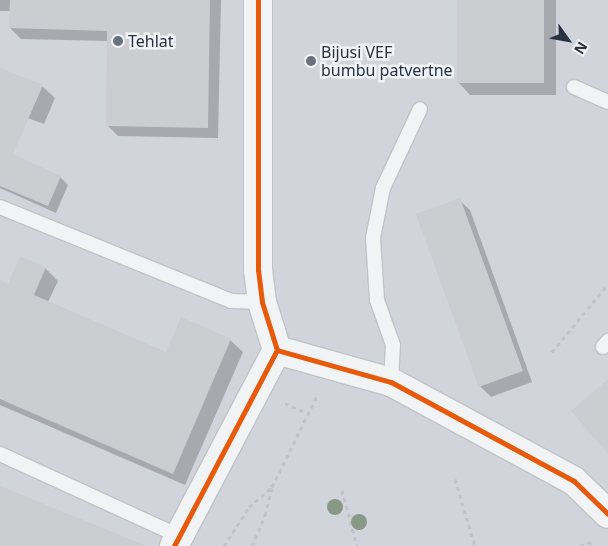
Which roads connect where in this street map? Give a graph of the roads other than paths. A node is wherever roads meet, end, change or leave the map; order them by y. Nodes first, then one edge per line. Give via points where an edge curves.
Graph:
1 (258, 0) edge
2 (574, 87) dead end
3 (608, 102) edge
4 (420, 108) dead end
5 (0, 207) edge
6 (262, 302) junction
7 (277, 350) junction
8 (391, 382) junction
9 (0, 454) edge
10 (608, 514) edge
11 (178, 541) edge

1 - 6 street via 258,270
2 - 3 lane
4 - 8 lane via 383,188 373,238 377,300 393,345
5 - 6 lane via 231,301
6 - 7 street
7 - 8 street
7 - 11 street
8 - 10 street via 574,481
9 - 11 lane

